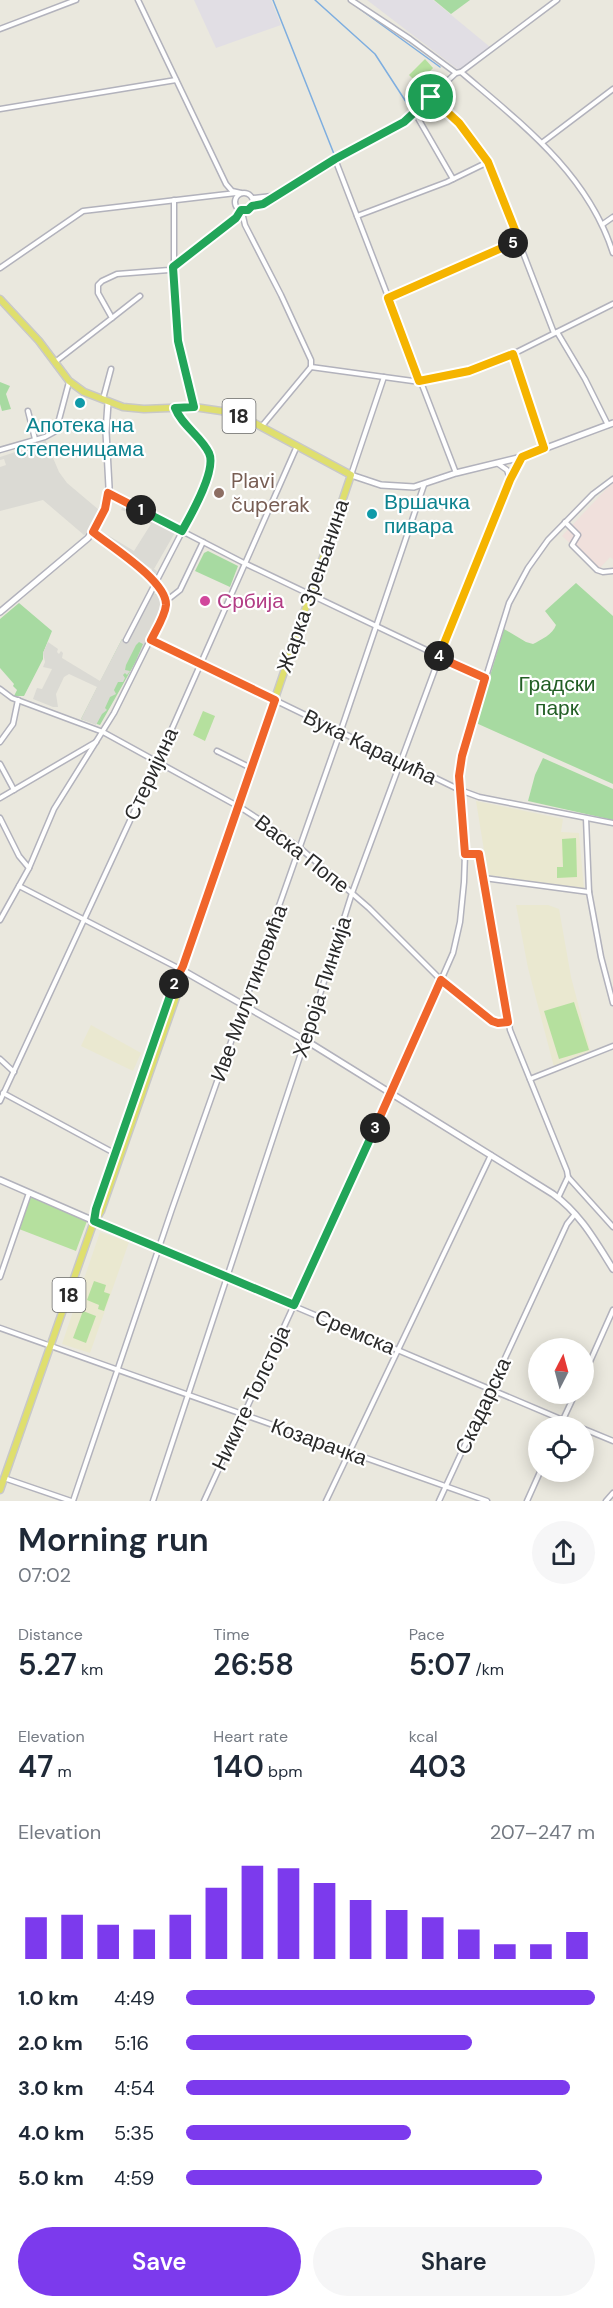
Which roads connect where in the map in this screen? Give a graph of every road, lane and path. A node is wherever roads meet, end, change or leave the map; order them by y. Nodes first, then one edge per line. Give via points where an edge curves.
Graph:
1 (55, 0) edge
2 (76, 0) edge
3 (138, 0) edge
4 (351, 0) edge
5 (557, 0) edge
6 (57, 7) junction
7 (0, 29) edge
8 (458, 73) junction
9 (176, 80) junction
10 (613, 89) edge
11 (431, 97) junction
12 (0, 109) edge
13 (415, 113) junction
14 (543, 142) junction
15 (335, 159) junction
16 (488, 162) junction
17 (453, 179) junction
18 (226, 184) junction
19 (236, 193) junction
20 (241, 193) junction
21 (226, 194) junction
22 (272, 196) junction
23 (253, 198) junction
24 (174, 200) junction
25 (235, 200) junction
26 (252, 206) junction
27 (240, 210) junction
28 (248, 210) junction
29 (357, 216) junction
30 (613, 217) edge
31 (231, 221) junction
32 (244, 223) junction
33 (603, 224) junction
34 (519, 240) junction
35 (612, 246) edge
36 (613, 253) edge
37 (173, 267) junction
38 (0, 268) edge
39 (140, 296) dead end
40 (388, 298) junction
41 (0, 299) edge
42 (613, 304) edge
43 (112, 318) junction
44 (555, 332) junction
45 (513, 354) junction
46 (55, 362) junction
47 (311, 367) junction
48 (111, 369) dead end
49 (384, 377) junction
50 (69, 381) junction
51 (419, 381) junction
52 (105, 401) junction
53 (194, 407) junction
54 (175, 408) junction
55 (28, 411) dead end
56 (610, 424) edge
57 (261, 427) junction
58 (35, 439) junction
59 (297, 446) junction
60 (544, 448) junction
61 (0, 450) edge
62 (522, 457) junction
63 (497, 463) junction
64 (456, 473) junction
65 (351, 475) junction
66 (613, 479) edge
67 (510, 480) junction
68 (423, 485) junction
69 (108, 493) junction
70 (565, 522) junction
71 (182, 531) junction
72 (93, 532) junction
73 (204, 542) junction
74 (246, 563) junction
75 (613, 571) edge
76 (155, 582) junction
77 (311, 595) junction
78 (166, 602) junction
79 (0, 612) edge
80 (376, 626) junction
81 (126, 640) dead end
82 (151, 640) junction
83 (438, 657) junction
84 (201, 664) junction
85 (485, 678) junction
86 (0, 689) edge
87 (18, 700) junction
88 (275, 700) junction
89 (103, 732) junction
90 (340, 733) junction
91 (0, 742) edge
92 (96, 742) junction
93 (217, 751) dead end
94 (399, 761) junction
95 (157, 763) junction
96 (0, 764) edge
97 (252, 768) junction
98 (14, 790) junction
99 (460, 790) junction
100 (0, 798) edge
101 (238, 807) junction
102 (0, 818) edge
103 (586, 818) junction
104 (613, 824) edge
105 (300, 848) junction
106 (465, 854) junction
107 (29, 868) junction
108 (484, 878) junction
109 (19, 886) junction
110 (589, 892) junction
111 (352, 893) junction
112 (0, 920) edge
113 (83, 920) junction
114 (182, 970) junction
115 (441, 980) junction
116 (613, 1003) edge
117 (244, 1007) junction
118 (508, 1022) junction
119 (305, 1041) junction
120 (613, 1046) edge
121 (0, 1059) edge
122 (14, 1072) junction
123 (530, 1079) junction
124 (3, 1094) junction
125 (391, 1094) junction
126 (0, 1101) edge
127 (116, 1154) junction
128 (491, 1154) junction
129 (567, 1179) junction
130 (0, 1180) edge
131 (29, 1193) junction
132 (558, 1198) junction
133 (575, 1214) junction
134 (94, 1221) junction
135 (613, 1227) edge
136 (159, 1248) junction
137 (613, 1269) edge
138 (0, 1277) edge
139 (226, 1277) junction
140 (294, 1305) junction
141 (613, 1310) edge
142 (0, 1328) edge
143 (50, 1347) junction
144 (398, 1350) junction
145 (594, 1353) edge
146 (118, 1370) junction
147 (491, 1390) junction
148 (188, 1395) junction
149 (244, 1415) junction
150 (553, 1416) edge
151 (594, 1433) edge
152 (613, 1441) edge
153 (350, 1452) junction
154 (3, 1478) junction
155 (536, 1482) edge
156 (446, 1486) junction
157 (0, 1490) edge
158 (613, 1493) edge
159 (72, 1501) edge
160 (153, 1501) edge
161 (204, 1501) edge
162 (326, 1501) edge
163 (439, 1501) edge
164 (487, 1501) edge
165 (527, 1501) edge
166 (606, 1501) edge

1 - 6 street
2 - 6 street
3 - 9 street
4 - 8 street
5 - 8 street
6 - 7 street
8 - 11 street
8 - 14 street
9 - 12 street
9 - 18 street
10 - 14 street
11 - 13 street
11 - 16 street via 459,123
13 - 15 street
13 - 17 street
14 - 33 street via 590,201
15 - 22 street
15 - 29 street
16 - 17 street
16 - 34 street
17 - 29 street
18 - 19 street
18 - 21 street
19 - 20 street
19 - 21 street
20 - 23 street
20 - 25 street
21 - 24 street
21 - 25 street
22 - 23 street
22 - 26 street via 263,204
23 - 26 street
24 - 37 street
24 - 38 street via 83,211
25 - 27 street
26 - 28 street
27 - 28 street
27 - 31 street
27 - 32 street
28 - 32 street
29 - 40 street
30 - 33 street
31 - 32 street
31 - 37 street
32 - 47 street via 281,295
33 - 35 street
34 - 40 street
34 - 44 street
35 - 36 street
37 - 43 street via 117,274 102,281 98,294
37 - 53 street via 178,341
39 - 43 street
40 - 51 street
41 - 46 main road, 18
42 - 44 street
43 - 46 street
44 - 45 street
44 - 56 street
45 - 51 street via 469,371
45 - 60 street
46 - 50 main road, 18
47 - 49 street
47 - 57 street
48 - 52 street
49 - 51 street
49 - 65 street
50 - 52 main road, 18
50 - 58 street via 56,431
51 - 64 street
52 - 54 main road, 18 via 133,409
52 - 69 street
53 - 54 main road, 18
53 - 57 main road, 18 via 228,412
54 - 71 street via 209,453 210,461 207,480
55 - 58 street
56 - 60 street
57 - 59 main road, 18
58 - 61 street
59 - 65 main road, 18
59 - 74 street, Стеријина
60 - 62 street
62 - 63 street
62 - 67 street, Хероја Пинкија
63 - 64 street
63 - 67 street via 507,470
64 - 68 street
65 - 68 street via 392,487
65 - 77 main road, Жарка Зрењанина / 18
66 - 70 street, Никите Толстоја
67 - 83 street, Хероја Пинкија
68 - 80 street, Иве Милутиновића
69 - 71 street
69 - 72 street
70 - 75 street via 578,536 572,545 597,570
70 - 85 street, Никите Толстоја via 533,560 513,594
71 - 73 street
71 - 76 street
72 - 76 street
72 - 79 street
73 - 74 street
73 - 78 street via 180,590
74 - 77 street
74 - 84 street, Стеријина
76 - 78 street
76 - 81 street
77 - 80 street
77 - 88 main road, Жарка Зрењанина / 18
78 - 82 street
80 - 83 street
80 - 90 street, Иве Милутиновића
82 - 84 street, Вука Караџића
82 - 89 street
83 - 85 street
83 - 94 street, Хероја Пинкија
84 - 88 street, Вука Караџића
84 - 95 street, Стеријина
85 - 99 street, Никите Толстоја via 462,756
86 - 87 street, Васка Попе
87 - 89 street, Васка Попе
87 - 91 street via 13,724
88 - 90 street, Вука Караџића
88 - 97 main road, Жарка Зрењанина / 18
89 - 92 street
89 - 95 street, Васка Попе
90 - 94 street, Вука Караџића
90 - 105 street, Иве Милутиновића
92 - 98 street
92 - 107 street via 54,809
93 - 97 street
94 - 99 street, Вука Караџића
94 - 111 street, Хероја Пинкија
95 - 101 street, Васка Попе
95 - 113 street, Стеријина
96 - 98 street
97 - 101 main road, Жарка Зрењанина / 18
98 - 100 street
99 - 103 street, Вука Караџића
99 - 106 street, Никите Толстоја
101 - 105 street, Васка Попе
101 - 114 main road, Жарка Зрењанина / 18
102 - 107 street
103 - 104 street, Вука Караџића
103 - 110 street
105 - 111 street, Васка Попе
105 - 117 street, Иве Милутиновића
106 - 108 street via 479,854
106 - 115 street, Никите Толстоја via 458,936
107 - 109 street
108 - 110 street
108 - 118 street
109 - 112 street
109 - 113 street
110 - 116 street
111 - 115 street, Васка Попе
111 - 119 street, Хероја Пинкија
113 - 114 street
113 - 122 street, Стеријина
114 - 117 street
114 - 127 main road, Жарка Зрењанина / 18
114 - 134 main road, Жарка Зрењанина / 18 via 181,983 102,1211
115 - 118 street, Васка Попе via 492,1021
115 - 125 street, Никите Толстоја
117 - 119 street
117 - 136 street, Иве Милутиновића
118 - 123 street
119 - 125 street
119 - 139 street, Хероја Пинкија
120 - 123 street
121 - 122 street
122 - 124 street, Стеријина
123 - 129 street
124 - 126 street, Стеријина
124 - 127 street
125 - 128 street
125 - 140 street, Никите Толстоја
127 - 134 main road, Жарка Зрењанина / 18
128 - 132 street
128 - 144 street
129 - 132 street
129 - 135 street
130 - 131 street, Сремска
131 - 134 street, Сремска
131 - 138 street
132 - 133 street
133 - 137 street
133 - 147 street, Скадарска
134 - 136 street, Сремска
134 - 143 main road, Жарка Зрењанина / 18
136 - 139 street, Сремска
136 - 146 street, Иве Милутиновића
139 - 140 street, Сремска
139 - 148 street, Хероја Пинкија
140 - 144 street, Сремска
140 - 149 street, Никите Толстоја
141 - 145 street
142 - 143 street, Козарачка
143 - 146 street, Козарачка
143 - 154 main road, Жарка Зрењанина / 18
144 - 147 street, Сремска
144 - 153 street
146 - 148 street, Козарачка
146 - 159 street, Иве Милутиновића
147 - 150 street, Сремска
147 - 156 street, Скадарска
148 - 149 street, Козарачка
148 - 160 street, Хероја Пинкија
149 - 153 street, Козарачка
149 - 161 street, Никите Толстоја
151 - 152 street
153 - 156 street, Козарачка
153 - 162 street
154 - 157 main road, Жарка Зрењанина / 18
154 - 159 street
155 - 165 street
156 - 163 street, Скадарска
156 - 164 street, Козарачка
158 - 166 street

